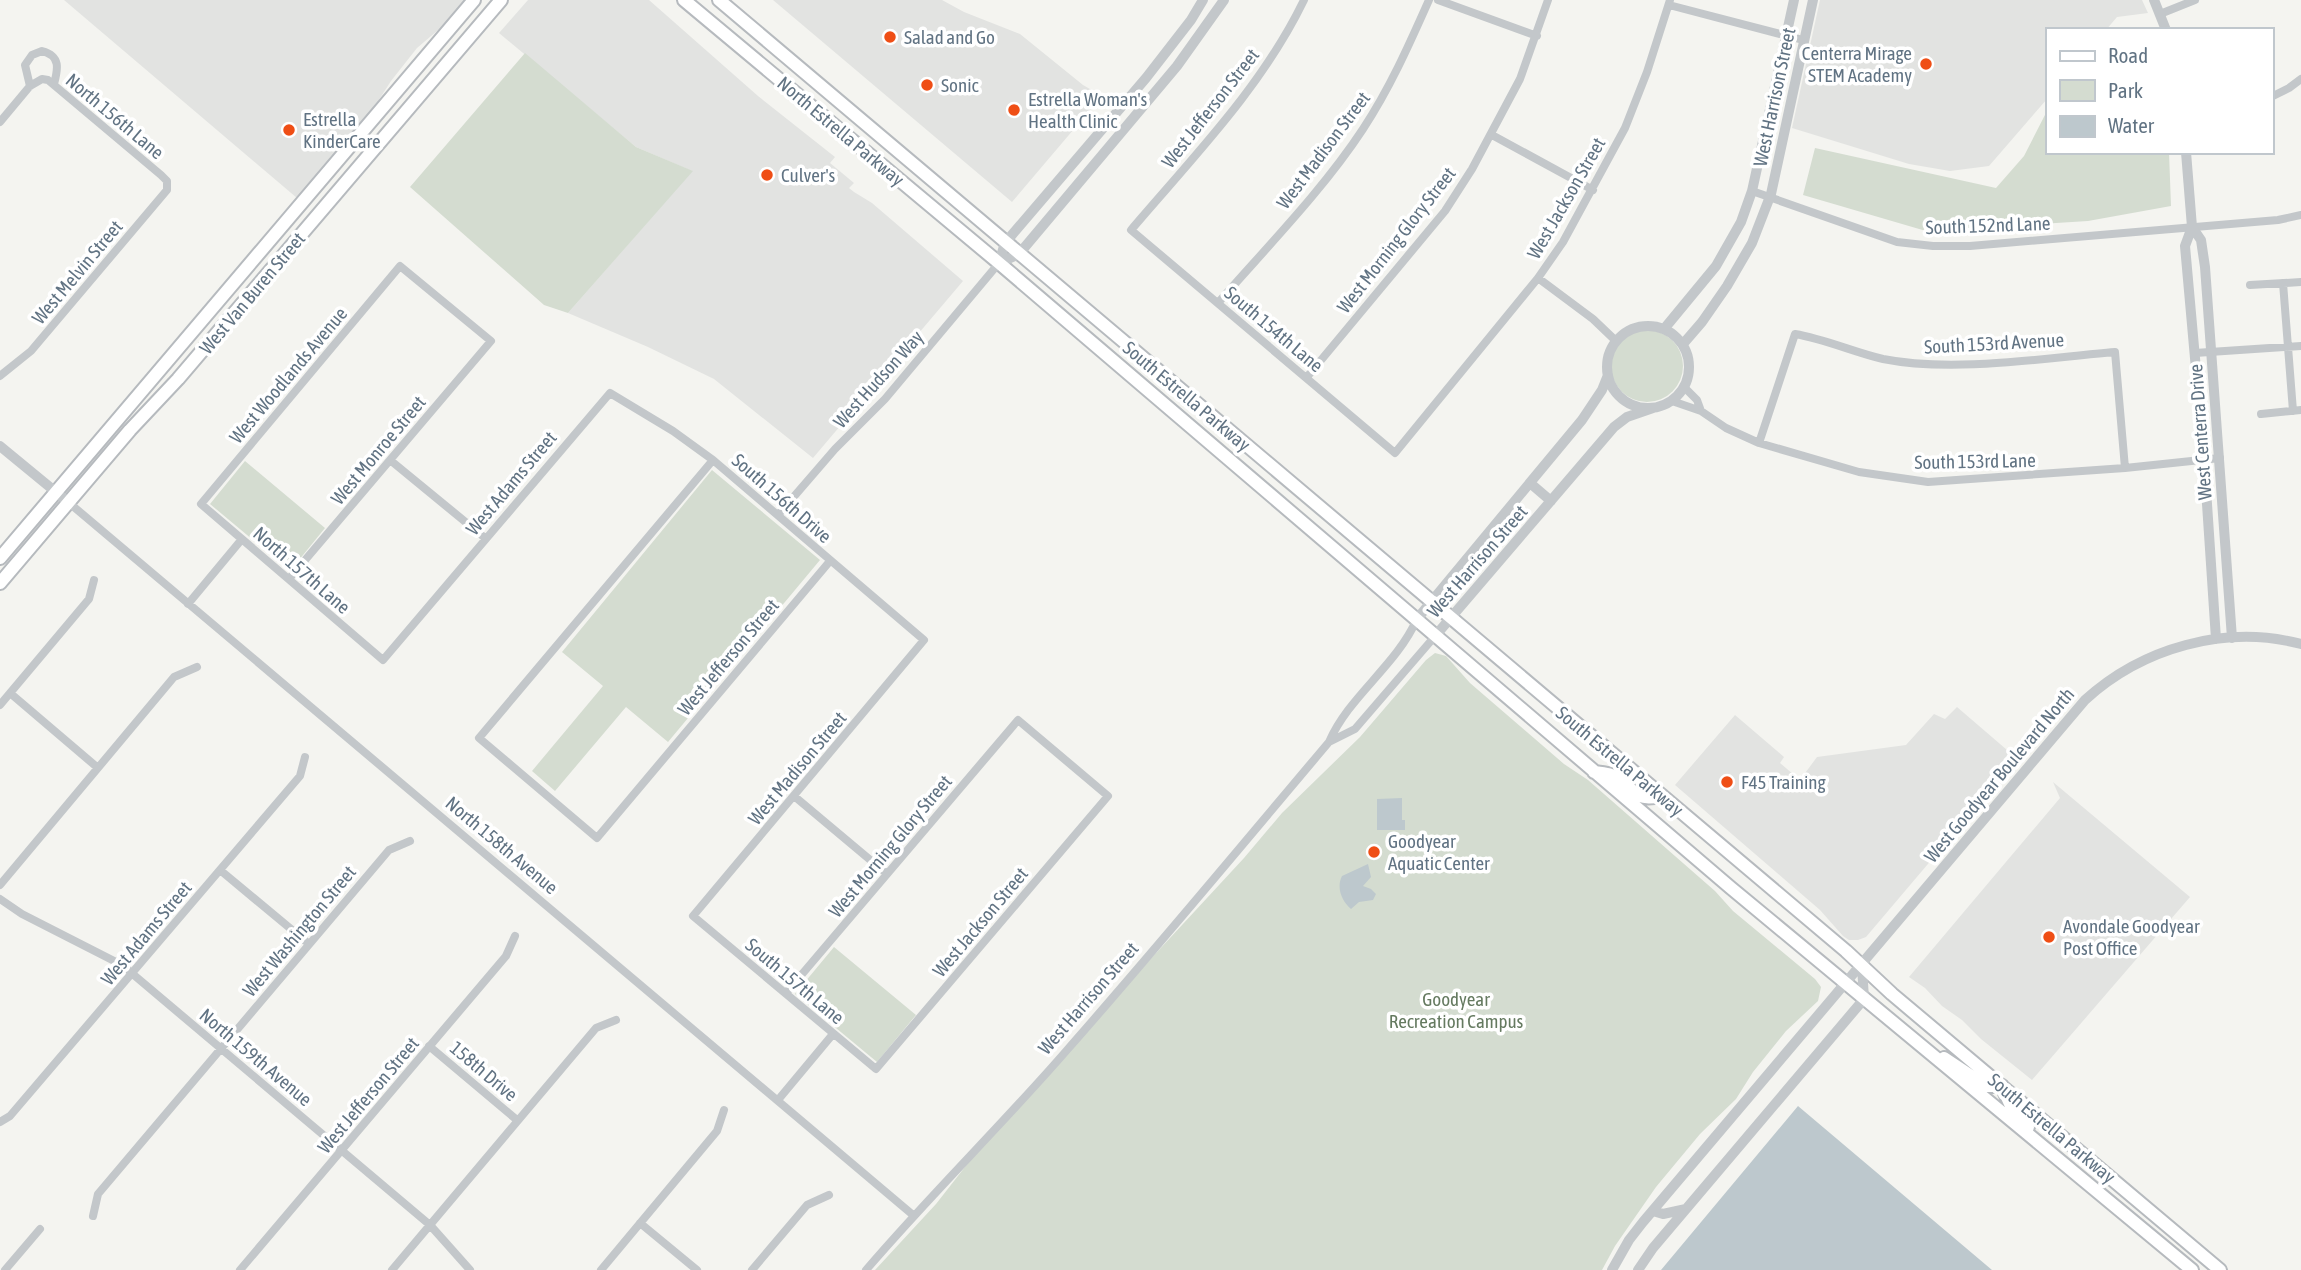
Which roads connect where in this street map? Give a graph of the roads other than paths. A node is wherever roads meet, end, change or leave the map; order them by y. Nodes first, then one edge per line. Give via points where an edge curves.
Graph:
1 (474, 0) edge
2 (501, 0) edge
3 (684, 0) edge
4 (719, 0) edge
5 (1224, 0) edge
6 (1304, 0) edge
7 (1429, 0) edge
8 (1438, 0) edge
9 (1548, 0) edge
10 (1794, 0) edge
11 (1812, 0) edge
12 (2154, 0) edge
13 (2195, 0) edge
14 (1202, 2) edge
15 (1669, 2) edge
16 (1215, 14) junction
17 (2160, 14) junction
18 (2165, 28) edge
19 (1537, 36) junction
20 (1786, 36) junction
21 (1803, 40) junction
22 (796, 65) junction
23 (2301, 79) edge
24 (783, 82) junction
25 (54, 84) junction
26 (30, 86) junction
27 (2273, 96) edge
28 (388, 101) junction
29 (404, 114) junction
30 (0, 122) edge
31 (1492, 135) junction
32 (2186, 154) edge
33 (167, 181) joint
34 (1593, 190) junction
35 (1752, 191) junction
36 (1770, 198) junction
37 (2301, 215) edge
38 (2192, 227) junction
39 (1131, 230) joint
40 (1005, 243) junction
41 (1019, 254) junction
42 (999, 263) junction
43 (1538, 278) junction
44 (2301, 282) edge
45 (2283, 284) junction
46 (2250, 285) dead end
47 (1218, 303) junction
48 (1664, 329) junction
49 (491, 341) joint
50 (1616, 341) junction
51 (1683, 344) junction
52 (2287, 346) junction
53 (2301, 346) edge
54 (2211, 351) junction
55 (2195, 353) junction
56 (0, 362) edge
57 (2, 373) edge
58 (1608, 375) junction
59 (1307, 377) junction
60 (1684, 387) junction
61 (610, 393) joint
62 (1672, 401) junction
63 (1653, 408) junction
64 (1701, 411) junction
65 (2297, 411) edge
66 (2261, 414) dead end
67 (1759, 443) junction
68 (0, 446) edge
69 (1395, 453) joint
70 (2220, 458) junction
71 (2204, 459) junction
72 (390, 460) junction
73 (713, 460) junction
74 (2125, 468) junction
75 (1530, 483) junction
76 (56, 492) junction
77 (1552, 501) junction
78 (68, 502) junction
79 (201, 503) joint
80 (778, 515) junction
81 (485, 538) junction
82 (242, 539) junction
83 (0, 558) edge
84 (830, 561) junction
85 (289, 579) junction
86 (94, 580) dead end
87 (0, 583) edge
88 (1431, 601) junction
89 (188, 604) junction
90 (1451, 618) junction
91 (1417, 619) junction
92 (1436, 635) junction
93 (2232, 638) junction
94 (2216, 639) junction
95 (924, 640) joint
96 (2301, 643) edge
97 (383, 660) joint
98 (197, 667) dead end
99 (10, 693) junction
100 (0, 705) edge
101 (1018, 720) joint
102 (1329, 742) junction
103 (305, 757) dead end
104 (98, 768) junction
105 (1594, 772) junction
106 (794, 796) junction
107 (1661, 796) junction
108 (410, 841) dead end
109 (220, 870) junction
110 (887, 874) junction
111 (0, 885) edge
112 (0, 899) edge
113 (693, 916) joint
114 (515, 936) dead end
115 (309, 944) junction
116 (1862, 965) junction
117 (132, 973) junction
118 (1846, 984) junction
119 (786, 993) junction
120 (1864, 999) junction
121 (616, 1020) dead end
122 (833, 1034) junction
123 (429, 1046) junction
124 (221, 1048) junction
125 (1930, 1055) junction
126 (876, 1069) joint
127 (2002, 1086) junction
128 (778, 1100) junction
129 (723, 1110) dead end
130 (517, 1120) junction
131 (0, 1122) edge
132 (342, 1151) junction
133 (2050, 1152) junction
134 (829, 1195) dead end
135 (1688, 1208) junction
136 (1653, 1210) junction
137 (913, 1215) junction
138 (93, 1216) dead end
139 (640, 1223) junction
140 (430, 1225) junction
141 (40, 1229) dead end
142 (2, 1270) edge
143 (240, 1270) edge
144 (392, 1270) edge
145 (470, 1270) edge
146 (601, 1270) edge
147 (696, 1270) edge
148 (752, 1270) edge
149 (866, 1270) edge
150 (1612, 1270) edge
151 (1638, 1270) edge
152 (2192, 1270) edge
153 (2220, 1270) edge

1 - 28 main road, West Van Buren Street
2 - 29 main road, West Van Buren Street
3 - 24 main road, North Estrella Parkway
4 - 22 main road, North Estrella Parkway
5 - 16 street
6 - 39 street, West Jefferson Street via 1236,107
7 - 47 street, West Madison Street via 1362,131
8 - 19 street
9 - 19 street, West Morning Glory Street
10 - 20 street, West Harrison Street
11 - 21 street, West Harrison Street
12 - 17 street
13 - 17 street
14 - 16 street
14 - 40 street via 1146,78
15 - 20 street
15 - 34 street, West Jackson Street via 1625,128
16 - 41 street
17 - 18 street
19 - 31 street, West Morning Glory Street
20 - 21 street
20 - 35 street, West Harrison Street
21 - 36 street, West Harrison Street
22 - 24 main road
22 - 40 main road, North Estrella Parkway
23 - 27 street
24 - 42 main road, North Estrella Parkway
25 - 26 street, North 156th Lane via 42,79
25 - 26 street via 58,63 42,51 25,65
25 - 33 street, North 156th Lane
26 - 30 street
28 - 29 main road
28 - 76 main road, West Van Buren Street
29 - 78 main road, West Van Buren Street
31 - 34 street
31 - 59 street, West Morning Glory Street via 1445,211
32 - 38 street, West Centerra Drive
33 - 57 street, West Melvin Street via 167,190 31,351
34 - 43 street, West Jackson Street
35 - 36 street, South 152nd Lane
35 - 48 street, West Harrison Street via 1716,266
36 - 38 street, South 152nd Lane via 1897,242 1933,246
36 - 51 street, West Harrison Street via 1752,243 1727,286
37 - 38 street, South 152nd Lane
38 - 54 street, West Centerra Drive via 2202,240
38 - 55 street, West Centerra Drive via 2185,246
39 - 47 street, South 154th Lane
40 - 41 main road, North Estrella Parkway
40 - 42 street
41 - 42 street
41 - 88 main road, South Estrella Parkway
42 - 80 street, West Hudson Way via 885,399
42 - 91 main road, South Estrella Parkway
43 - 50 street
43 - 69 street, West Jackson Street
44 - 45 street
45 - 46 street
45 - 52 street
47 - 59 street, South 154th Lane
48 - 50 street via 1639,327
48 - 51 street
49 - 72 street, West Monroe Street
49 - 79 street, West Woodlands Avenue via 400,266
50 - 58 street via 1610,351
51 - 60 street via 1690,370
52 - 53 street
52 - 54 street
52 - 65 street
54 - 55 street
54 - 70 street, West Centerra Drive
55 - 71 street, West Centerra Drive
56 - 57 street
58 - 63 street via 1619,397 1641,408
58 - 75 street, West Harrison Street via 1593,405
59 - 69 street, South 154th Lane
60 - 62 street
60 - 64 street, South 153rd Lane
61 - 73 street, South 156th Drive
61 - 81 street, West Adams Street
62 - 63 street
62 - 64 street, South 153rd Lane
63 - 77 street, West Harrison Street via 1614,426
64 - 67 street, South 153rd Lane
65 - 66 street
67 - 74 street, South 153rd Lane via 1859,472 1928,482
67 - 74 street, South 153rd Avenue via 1795,334 1883,359 1918,363 2115,352
68 - 76 street
70 - 71 street, South 153rd Lane
70 - 93 street, West Centerra Drive
71 - 74 street, South 153rd Lane
71 - 94 street, West Centerra Drive
72 - 81 street
72 - 85 street, West Monroe Street
73 - 80 street, South 156th Drive
73 - 84 street, West Jefferson Street via 480,738 597,838
75 - 77 street
75 - 88 street, West Harrison Street
76 - 78 street
76 - 83 main road, West Van Buren Street
77 - 90 street, West Harrison Street
78 - 87 main road, West Van Buren Street
78 - 89 street, North 158th Avenue
79 - 82 street, North 157th Lane
80 - 84 street, South 156th Drive
81 - 97 street, West Adams Street
82 - 85 street, North 157th Lane
82 - 89 street
84 - 95 street, South 156th Drive
85 - 97 street, North 157th Lane
86 - 99 street via 89,599
88 - 90 main road, South Estrella Parkway
88 - 91 street, West Harrison Street
89 - 128 street, North 158th Avenue
90 - 92 street, West Harrison Street
90 - 107 main road, South Estrella Parkway
91 - 92 main road, South Estrella Parkway
91 - 102 street, West Harrison Street via 1408,639 1337,725
92 - 102 street, West Harrison Street via 1355,729
92 - 105 main road, South Estrella Parkway
93 - 94 street, West Goodyear Boulevard North
93 - 96 street, West Goodyear Boulevard North
94 - 116 street, West Goodyear Boulevard North via 2158,654 2103,683
95 - 106 street, West Madison Street
98 - 104 street via 174,677
99 - 100 street
99 - 104 street
101 - 110 street, West Morning Glory Street
101 - 126 street, West Jackson Street via 1108,796
102 - 137 street, West Harrison Street via 1068,1049
103 - 109 street, West Adams Street via 300,776
104 - 111 street
105 - 107 main road via 1613,775 1638,796
105 - 118 main road, South Estrella Parkway
106 - 110 street
106 - 113 street, West Madison Street
107 - 116 main road, South Estrella Parkway
108 - 115 street, West Washington Street via 389,850
109 - 115 street
109 - 117 street, West Adams Street
110 - 119 street, West Morning Glory Street
112 - 117 street, North 159th Avenue
113 - 119 street, South 157th Lane
114 - 123 street, West Jefferson Street via 506,956
115 - 124 street, West Washington Street
116 - 118 street, West Goodyear Boulevard North
116 - 120 street
116 - 127 main road, South Estrella Parkway
117 - 124 street, North 159th Avenue
117 - 131 street, West Adams Street via 10,1116
118 - 120 main road, South Estrella Parkway
118 - 136 street, West Goodyear Boulevard North
119 - 122 street, South 157th Lane
120 - 125 main road, South Estrella Parkway
120 - 135 street
121 - 130 street via 596,1028
122 - 126 street, South 157th Lane
122 - 128 street
123 - 130 street, 158th Drive
123 - 132 street, West Jefferson Street
124 - 132 street, North 159th Avenue
124 - 138 street, West Washington Street via 98,1194
125 - 127 main road via 1948,1059 1986,1086
125 - 133 main road, South Estrella Parkway
127 - 133 main road via 2012,1108
127 - 153 main road, South Estrella Parkway
128 - 137 street, North 158th Avenue
129 - 139 street via 718,1131
130 - 140 street
132 - 140 street, North 159th Avenue
132 - 143 street, West Jefferson Street
133 - 152 main road, South Estrella Parkway
134 - 148 street via 807,1205
135 - 136 street via 1663,1214
135 - 151 street
136 - 150 street, West Goodyear Boulevard North
137 - 149 street, West Harrison Street
139 - 146 street
139 - 147 street
140 - 144 street
140 - 145 street, North 159th Avenue
141 - 142 street

